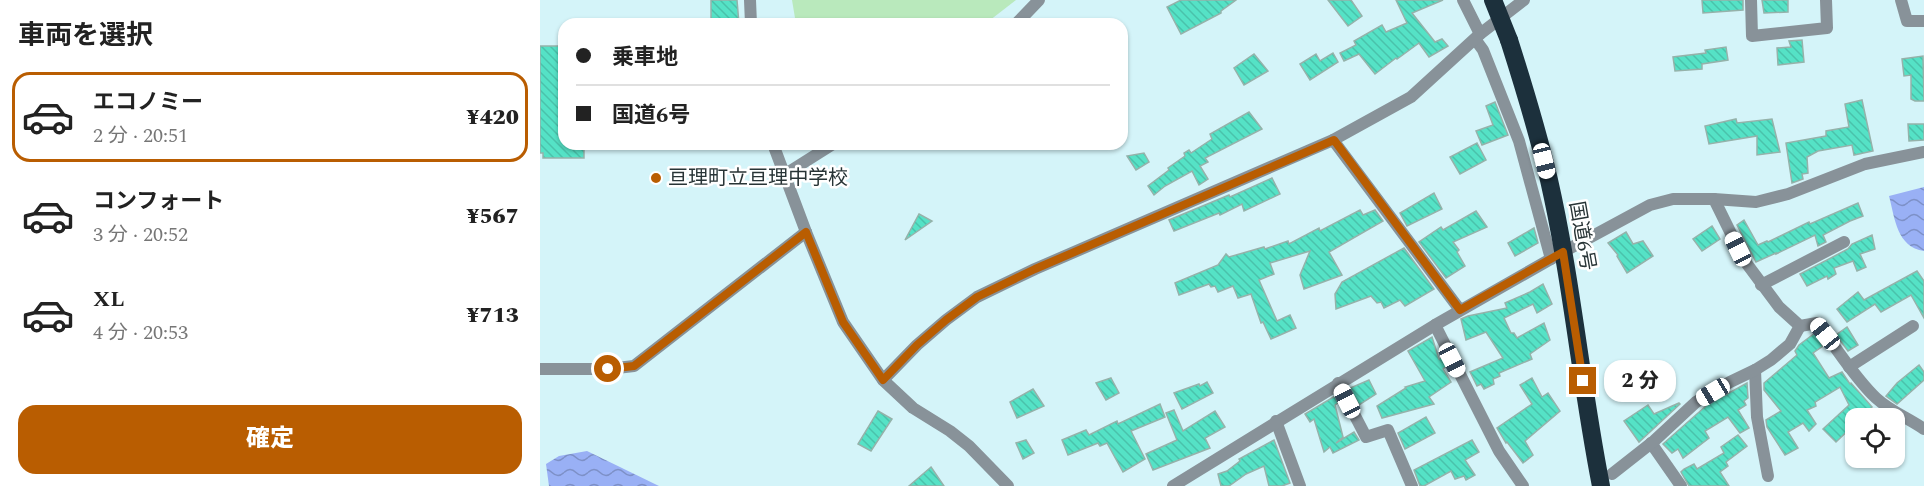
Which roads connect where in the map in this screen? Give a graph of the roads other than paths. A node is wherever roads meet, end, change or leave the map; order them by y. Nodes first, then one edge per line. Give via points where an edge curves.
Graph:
1 (750, 0) edge
2 (1039, 0) edge
3 (1463, 0) edge
4 (1493, 0) edge
5 (1524, 0) edge
6 (1751, 0) edge
7 (1826, 0) edge
8 (1901, 0) edge
9 (751, 18) edge
10 (1022, 18) edge
11 (1924, 21) edge
12 (1478, 37) junction
13 (1334, 140) junction
14 (775, 150) edge
15 (824, 150) edge
16 (1924, 152) edge
17 (784, 175) junction
18 (1714, 199) junction
19 (806, 232) junction
20 (1844, 242) dead end
21 (1557, 256) junction
22 (1761, 285) junction
23 (1460, 310) junction
24 (1436, 325) junction
25 (1800, 326) junction
26 (1913, 326) dead end
27 (1850, 367) junction
28 (540, 369) edge
29 (1755, 370) junction
30 (883, 380) junction
31 (1338, 383) junction
32 (1276, 421) junction
33 (1924, 429) edge
34 (1651, 443) junction
35 (1768, 476) dead end
36 (1606, 480) edge
37 (1008, 486) edge
38 (1173, 486) edge
39 (1300, 486) edge
40 (1412, 486) edge
41 (1523, 486) edge
42 (1681, 486) edge

1 - 9 street
2 - 10 street
3 - 12 street
4 - 21 highway, 国道6号, bridge via 1527,98 1549,182
5 - 12 street
6 - 7 street via 1752,36 1827,28
8 - 11 street via 1907,21
12 - 13 street via 1412,97
12 - 21 street via 1519,141
13 - 23 street
13 - 30 street via 977,297 917,345
14 - 17 street
15 - 17 street
16 - 18 street via 1865,164 1756,202
17 - 19 street
18 - 21 street via 1674,199 1650,205
18 - 22 street
19 - 28 street via 634,366
19 - 30 street via 843,322
20 - 22 street
21 - 23 street
21 - 36 highway, 国道6号 via 1593,446
22 - 25 street
23 - 24 street
24 - 31 street
24 - 41 street via 1499,451
25 - 27 street via 1817,323
25 - 29 street via 1790,344
26 - 27 street
27 - 33 street via 1890,409
29 - 34 street via 1696,402
29 - 35 street via 1757,417
30 - 37 street via 913,408 969,446
31 - 32 street
31 - 40 street via 1366,437 1388,430
32 - 38 street
32 - 39 street
34 - 36 street
34 - 42 street

